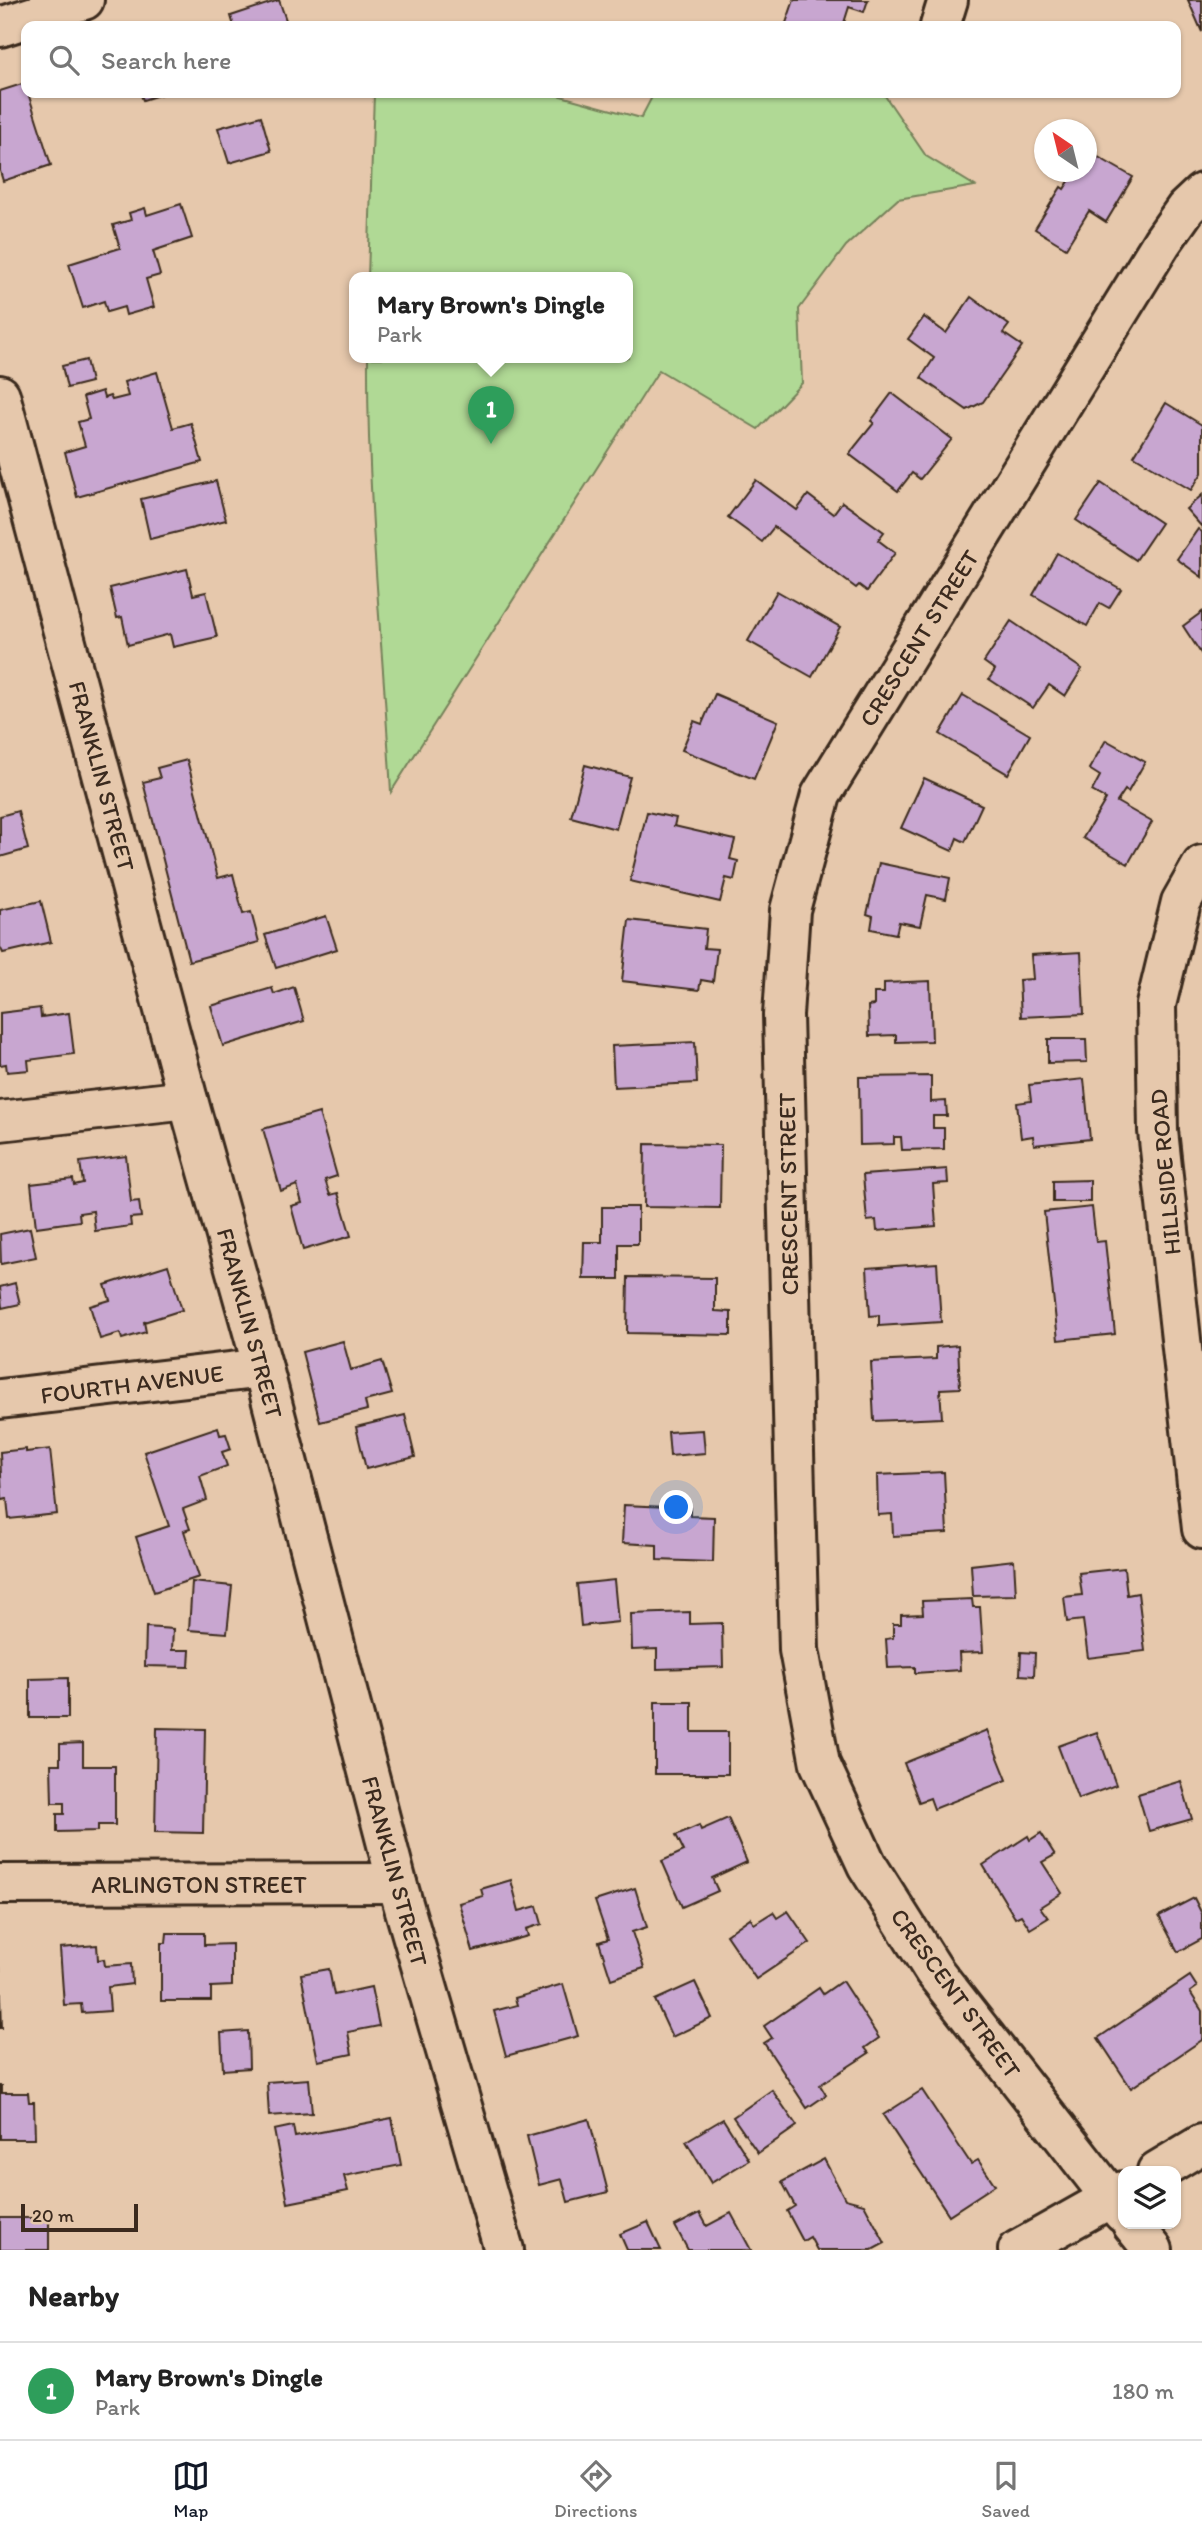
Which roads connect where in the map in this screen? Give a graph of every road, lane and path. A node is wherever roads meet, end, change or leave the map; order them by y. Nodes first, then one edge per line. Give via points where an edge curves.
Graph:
1 (84, 0) edge
2 (948, 0) edge
3 (942, 21) edge
4 (0, 27) edge
5 (1202, 193) edge
6 (0, 396) edge
7 (1202, 864) edge
8 (188, 1100) junction
9 (0, 1121) edge
10 (263, 1368) junction
11 (0, 1399) edge
12 (1202, 1529) edge
13 (397, 1883) junction
14 (0, 1884) edge
15 (1202, 2144) edge
16 (1165, 2166) edge
17 (1118, 2201) edge
18 (1118, 2208) edge
19 (1138, 2229) edge
20 (504, 2250) edge
21 (1018, 2250) edge
22 (1153, 2250) edge

1 - 4 street
2 - 3 street
5 - 17 street, CRESCENT STREET via 1162,242 821,795 790,910 783,1015 800,1650 820,1764 867,1866 934,1971
6 - 8 street, FRANKLIN STREET
7 - 12 street, HILLSIDE ROAD via 1181,902 1156,1005 1158,1131
8 - 9 street
8 - 10 street, FRANKLIN STREET
10 - 11 street, FOURTH AVENUE
10 - 13 street, FRANKLIN STREET
13 - 14 street, ARLINGTON STREET
13 - 20 street, FRANKLIN STREET
15 - 16 street
18 - 21 street
19 - 22 street, CRESCENT STREET

